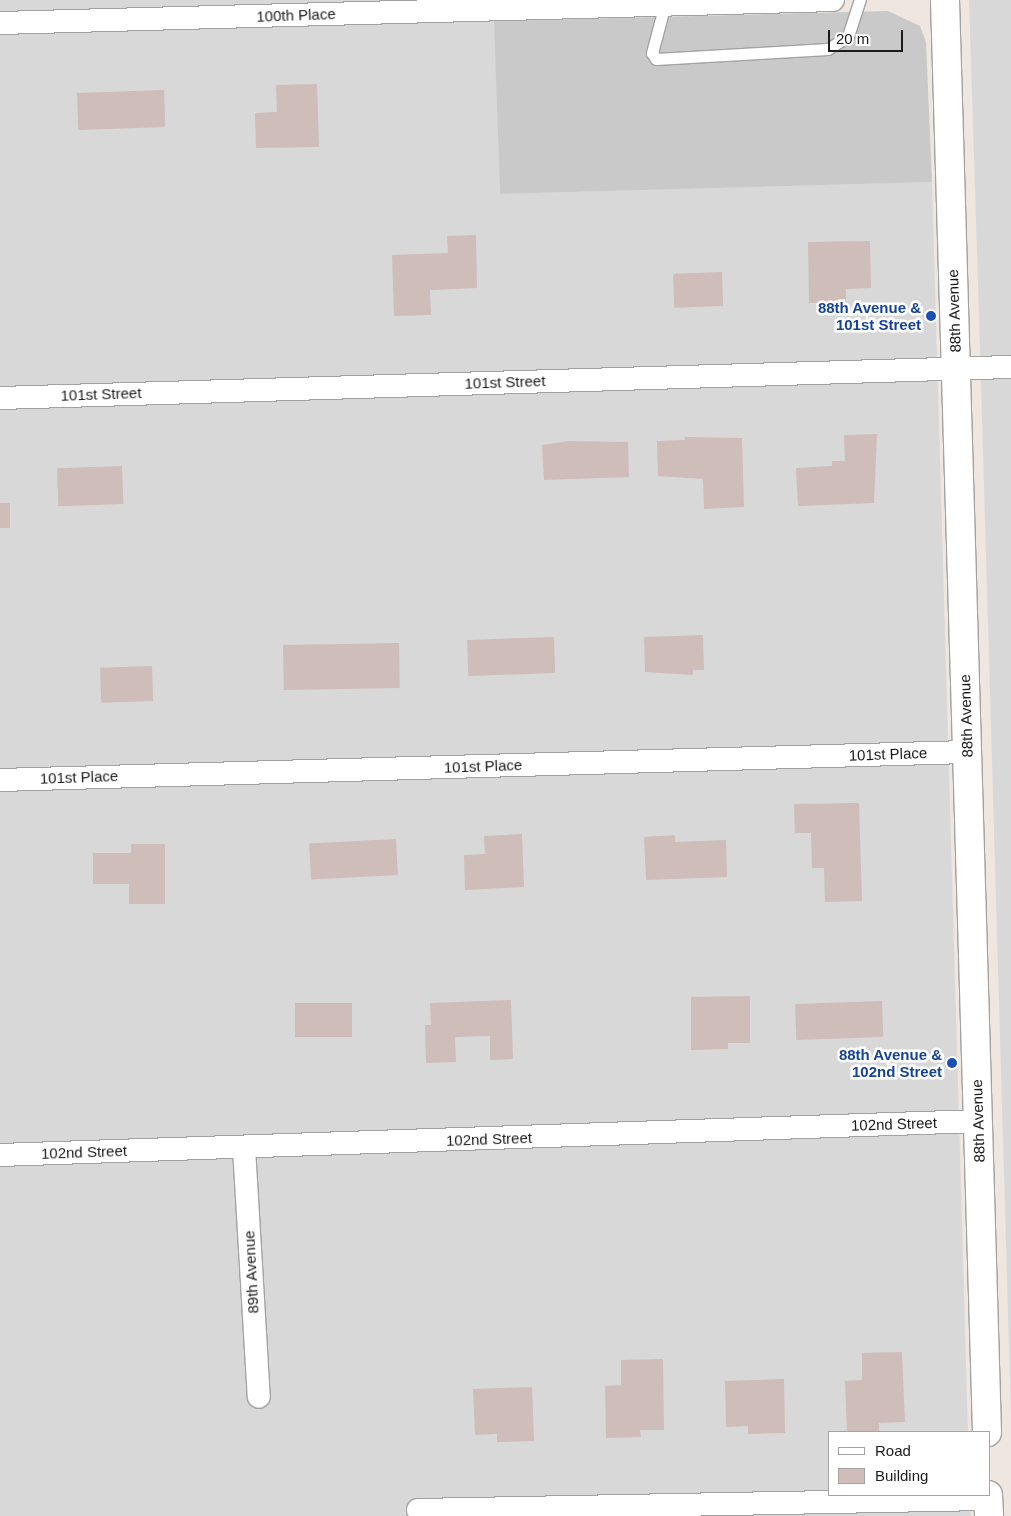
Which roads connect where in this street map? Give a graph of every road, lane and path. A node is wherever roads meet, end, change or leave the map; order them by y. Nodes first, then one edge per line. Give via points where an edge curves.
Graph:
1 (833, 0) edge
2 (860, 0) edge
3 (945, 0) edge
4 (665, 4) junction
5 (0, 23) edge
6 (1011, 367) edge
7 (956, 368) junction
8 (0, 398) edge
9 (967, 752) junction
10 (0, 780) edge
11 (978, 1121) junction
12 (244, 1148) junction
13 (0, 1155) edge
14 (259, 1397) dead end
15 (987, 1431) edge
16 (989, 1503) edge
17 (418, 1510) dead end

1 - 4 street, 100th Place
2 - 4 lane via 848,36 828,49 656,59 652,53
3 - 7 street, 88th Avenue
4 - 5 street, 100th Place
6 - 7 street, 101st Street
7 - 8 street, 101st Street
7 - 9 street, 88th Avenue
9 - 10 street, 101st Place
9 - 11 street, 88th Avenue
11 - 12 street, 102nd Street
11 - 15 street, 88th Avenue
12 - 13 street, 102nd Street
12 - 14 street, 89th Avenue
16 - 17 street

